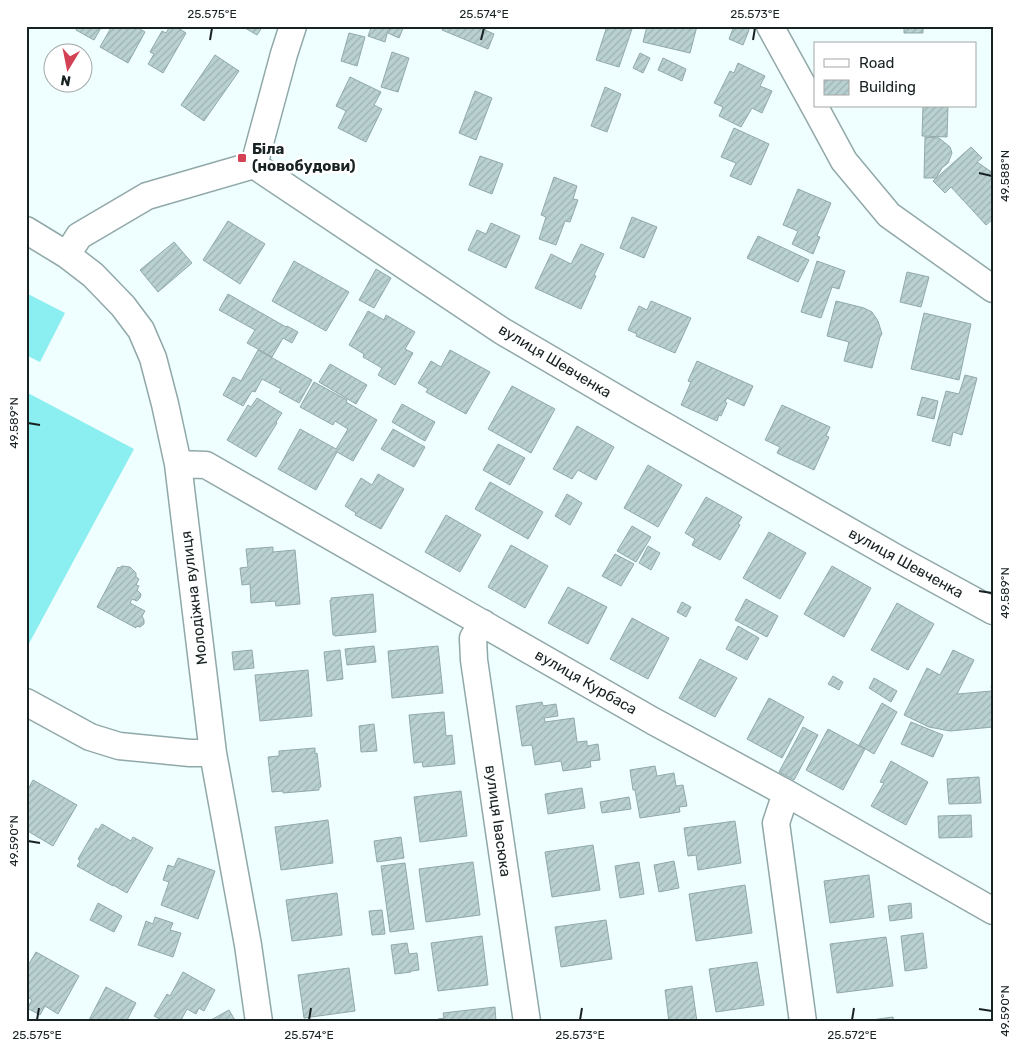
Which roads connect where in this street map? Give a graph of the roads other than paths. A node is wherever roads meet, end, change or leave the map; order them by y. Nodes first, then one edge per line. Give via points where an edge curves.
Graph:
1 (293, 26) edge
2 (770, 26) edge
3 (814, 105) edge
4 (816, 108) edge
5 (254, 165) junction
6 (26, 230) edge
7 (68, 255) junction
8 (993, 289) edge
9 (178, 464) junction
10 (993, 611) edge
11 (483, 622) junction
12 (26, 702) edge
13 (213, 753) junction
14 (786, 793) junction
15 (993, 910) edge
16 (259, 1022) edge
17 (527, 1022) edge
18 (803, 1022) edge

1 - 5 street
2 - 3 street
4 - 8 street via 844,161 889,215
5 - 7 street via 147,196 79,236
5 - 10 street, вулиця Шевченка via 502,331
6 - 7 street, Молодіжна вулиця
7 - 9 street, Молодіжна вулиця via 93,274 141,330 153,358
9 - 11 street, вулиця Курбаса via 206,465
9 - 13 street, Молодіжна вулиця
11 - 14 street, вулиця Курбаса via 653,721
11 - 17 street, вулиця Івасюка via 473,638 474,660
12 - 13 street via 90,736 119,746
13 - 16 street, Молодіжна вулиця
14 - 15 street, вулиця Курбаса
14 - 18 street via 776,823

